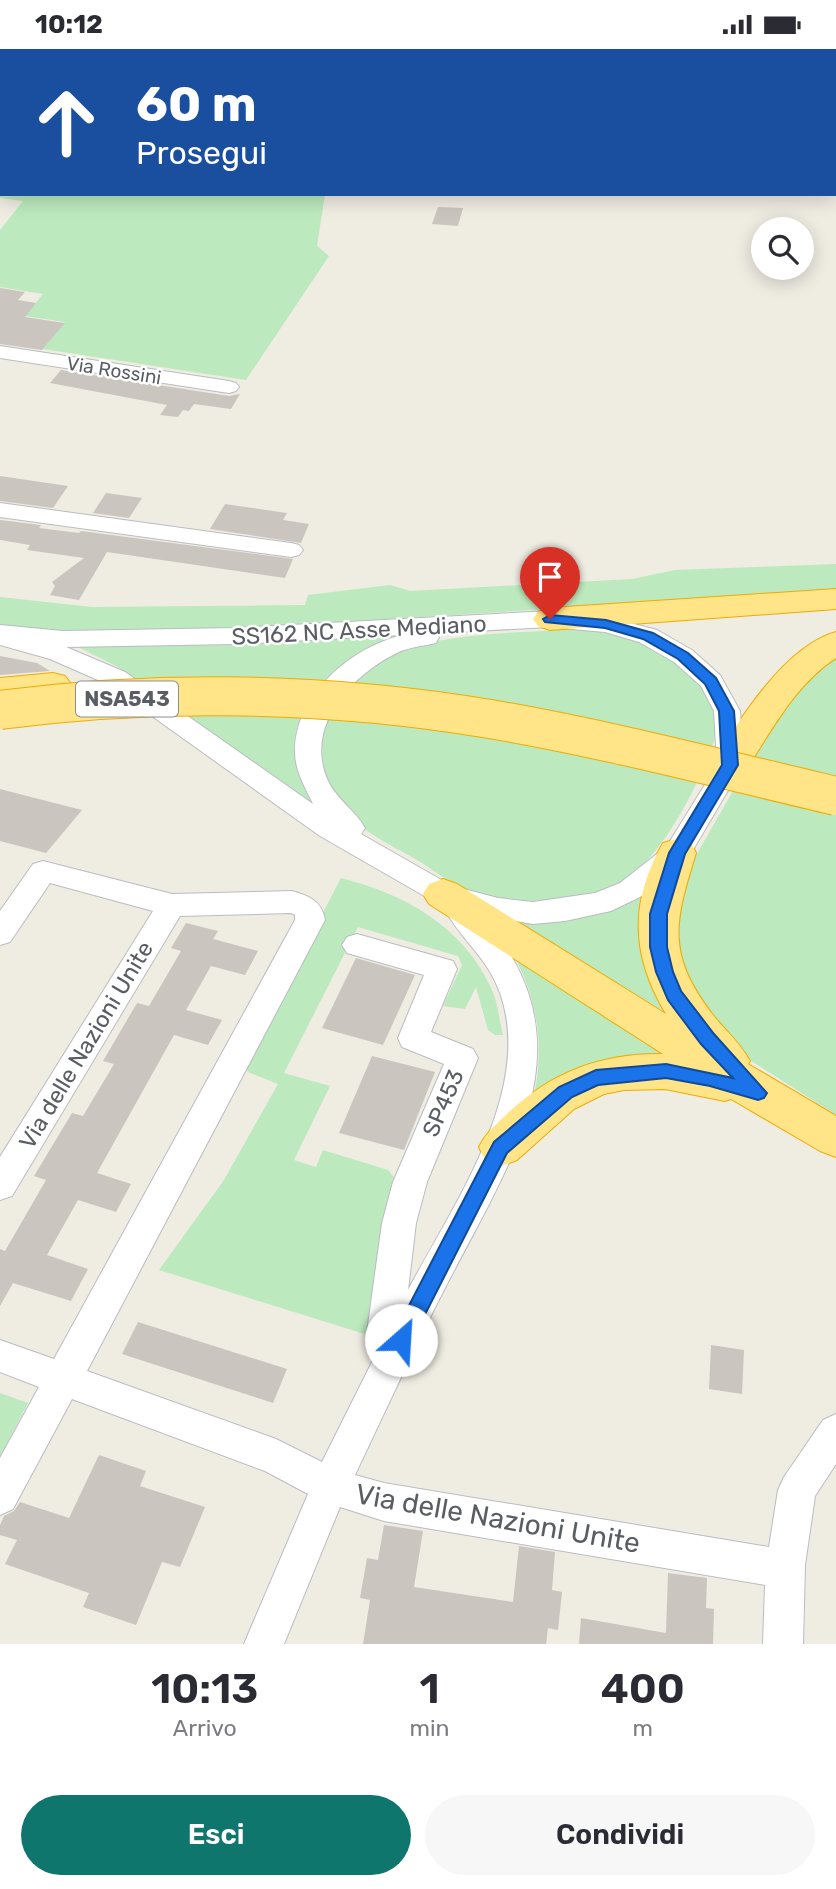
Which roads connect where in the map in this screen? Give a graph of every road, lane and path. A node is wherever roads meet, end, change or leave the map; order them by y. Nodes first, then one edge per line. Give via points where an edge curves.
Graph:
1 (0, 352) edge
2 (229, 387) dead end
3 (0, 510) edge
4 (290, 551) dead end
5 (836, 599) edge
6 (550, 619) junction
7 (495, 624) junction
8 (0, 635) edge
9 (836, 643) edge
10 (0, 690) edge
11 (0, 710) edge
12 (730, 765) junction
13 (836, 776) edge
14 (836, 796) edge
15 (677, 853) junction
16 (391, 863) junction
17 (443, 894) junction
18 (172, 905) junction
19 (0, 934) edge
20 (357, 945) dead end
21 (758, 1093) junction
22 (836, 1138) edge
23 (501, 1147) junction
24 (0, 1186) edge
25 (0, 1356) edge
26 (393, 1357) junction
27 (62, 1379) junction
28 (836, 1432) edge
29 (330, 1486) junction
30 (0, 1496) edge
31 (786, 1569) junction
32 (264, 1644) edge
33 (783, 1644) edge

1 - 2 street, Via Rossini
3 - 4 street
5 - 6 highway
6 - 7 street, SS162 NC Asse Mediano
6 - 12 street, SS162 NC Asse Mediano via 606,624 648,636 683,656 711,681 727,711
7 - 8 street, SS162 NC Asse Mediano via 235,636 76,639
7 - 16 street via 391,646 359,664 326,697 310,724 307,749 313,782 333,813
8 - 16 street, SS162 NC Asse Mediano via 59,653 116,678 330,829
9 - 12 highway via 809,660 785,685
10 - 13 highway, SS162 NC Asse Mediano / NSA543 via 159,677 379,688 501,703
11 - 14 highway, NSA543, bridge via 60,701 254,697 376,705 489,719
12 - 15 street, SS162 NC Asse Mediano
15 - 17 street, SS162 NC Asse Mediano via 630,890 601,903 565,910 498,909
15 - 21 highway via 658,914 664,972 674,995 707,1039
16 - 17 street, SS162 NC Asse Mediano
17 - 21 highway
17 - 23 street via 485,938 508,971 522,1014 518,1086
18 - 19 street via 43,871
18 - 24 street, Via delle Nazioni Unite
18 - 27 street via 292,902 304,906 310,921
20 - 26 street, SP453 via 442,969 413,1038 462,1058 410,1182 400,1223 384,1332
21 - 22 highway
21 - 23 highway via 666,1071 596,1078 565,1092
23 - 26 street
25 - 27 street, Via delle Nazioni Unite
26 - 29 street
27 - 29 street, Via delle Nazioni Unite via 276,1457
27 - 30 street
28 - 31 street via 797,1490
29 - 31 street, Via delle Nazioni Unite via 383,1502
29 - 32 street
31 - 33 street

